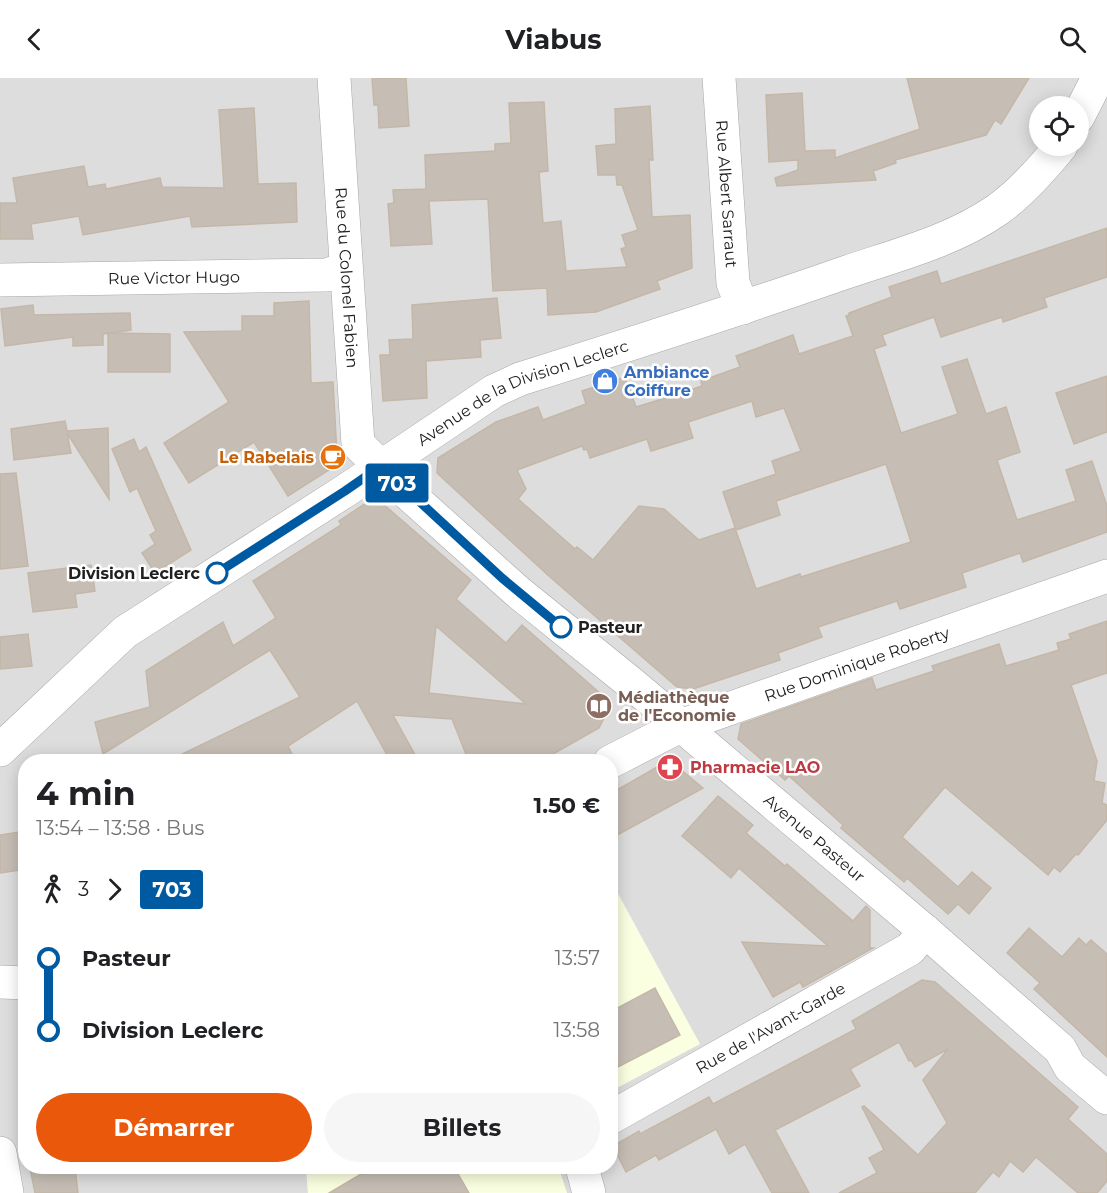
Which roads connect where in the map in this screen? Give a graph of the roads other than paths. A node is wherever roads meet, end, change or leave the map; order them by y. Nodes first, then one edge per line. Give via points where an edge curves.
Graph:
1 (334, 78) edge
2 (719, 78) edge
3 (1098, 78) edge
4 (1089, 96) edge
5 (1053, 156) edge
6 (346, 268) junction
7 (0, 280) edge
8 (743, 308) junction
9 (381, 466) junction
10 (1107, 576) edge
11 (680, 726) junction
12 (0, 750) edge
13 (618, 758) edge
14 (925, 931) junction
15 (0, 982) edge
16 (18, 982) edge
17 (1107, 1098) edge
18 (618, 1113) edge
19 (0, 1153) edge
20 (584, 1174) edge
21 (7, 1193) edge
22 (589, 1193) edge

1 - 6 street, Rue du Colonel Fabien
2 - 8 street, Rue Albert Sarraut via 733,283
3 - 4 street
5 - 8 street, Avenue de la Division Leclerc via 998,209 970,226
6 - 7 street, Rue Victor Hugo via 327,275
6 - 9 street, Rue du Colonel Fabien via 358,444
8 - 9 street, Avenue de la Division Leclerc via 520,379 494,391
9 - 11 street, Avenue Pasteur via 518,592
9 - 12 street, Avenue de la Division Leclerc via 125,632
10 - 11 street, Rue Dominique Roberty
11 - 13 street, Rue Dominique Roberty
11 - 14 street, Avenue Pasteur
14 - 17 street, Avenue Pasteur via 1060,1049 1070,1067
14 - 18 street, Rue de l'Avant-Garde via 910,949
15 - 16 street
19 - 21 street
20 - 22 street

